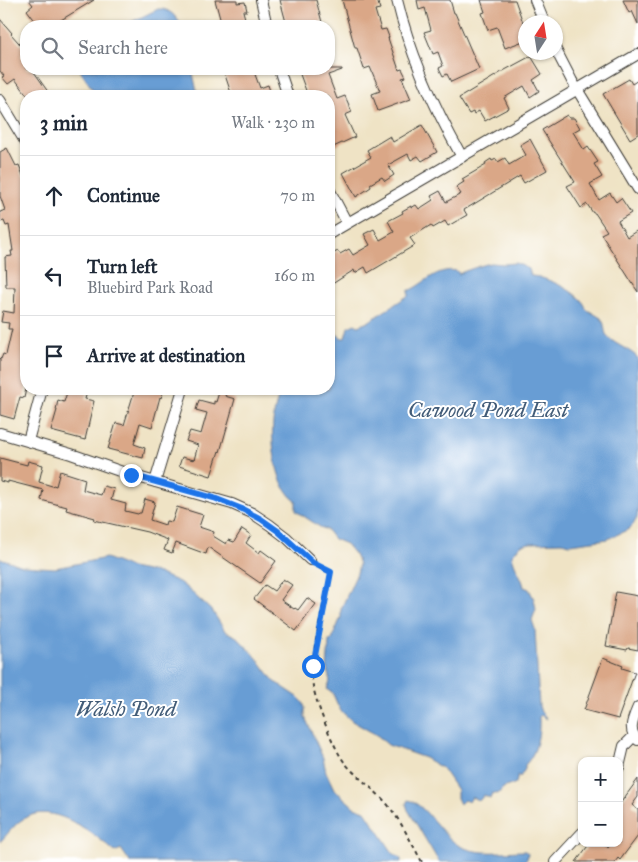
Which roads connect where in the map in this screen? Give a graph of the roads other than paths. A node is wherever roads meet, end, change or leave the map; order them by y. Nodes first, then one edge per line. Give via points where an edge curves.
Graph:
1 (262, 0) edge
2 (397, 0) edge
3 (535, 0) edge
4 (541, 15) edge
5 (266, 20) edge
6 (638, 54) edge
7 (562, 60) edge
8 (281, 75) edge
9 (286, 90) edge
10 (578, 90) junction
11 (0, 100) edge
12 (20, 133) edge
13 (462, 157) junction
14 (638, 189) edge
15 (335, 200) edge
16 (348, 223) junction
17 (335, 231) edge
18 (40, 395) edge
19 (181, 395) edge
20 (0, 433) edge
21 (28, 441) junction
22 (155, 482) junction
23 (310, 560) road end
24 (638, 707) edge
25 (636, 738) edge
26 (622, 757) edge
27 (578, 837) edge
28 (555, 862) edge

1 - 5 street
2 - 13 street via 420,72
3 - 4 street
6 - 10 street
7 - 10 street
8 - 9 street
10 - 13 street
10 - 14 street
11 - 12 street
13 - 16 street
15 - 16 street
16 - 17 street
18 - 21 street
19 - 22 street
20 - 21 street
21 - 22 street
22 - 23 street via 247,511 278,531
24 - 25 street via 631,728
25 - 26 street via 624,746
27 - 28 street

